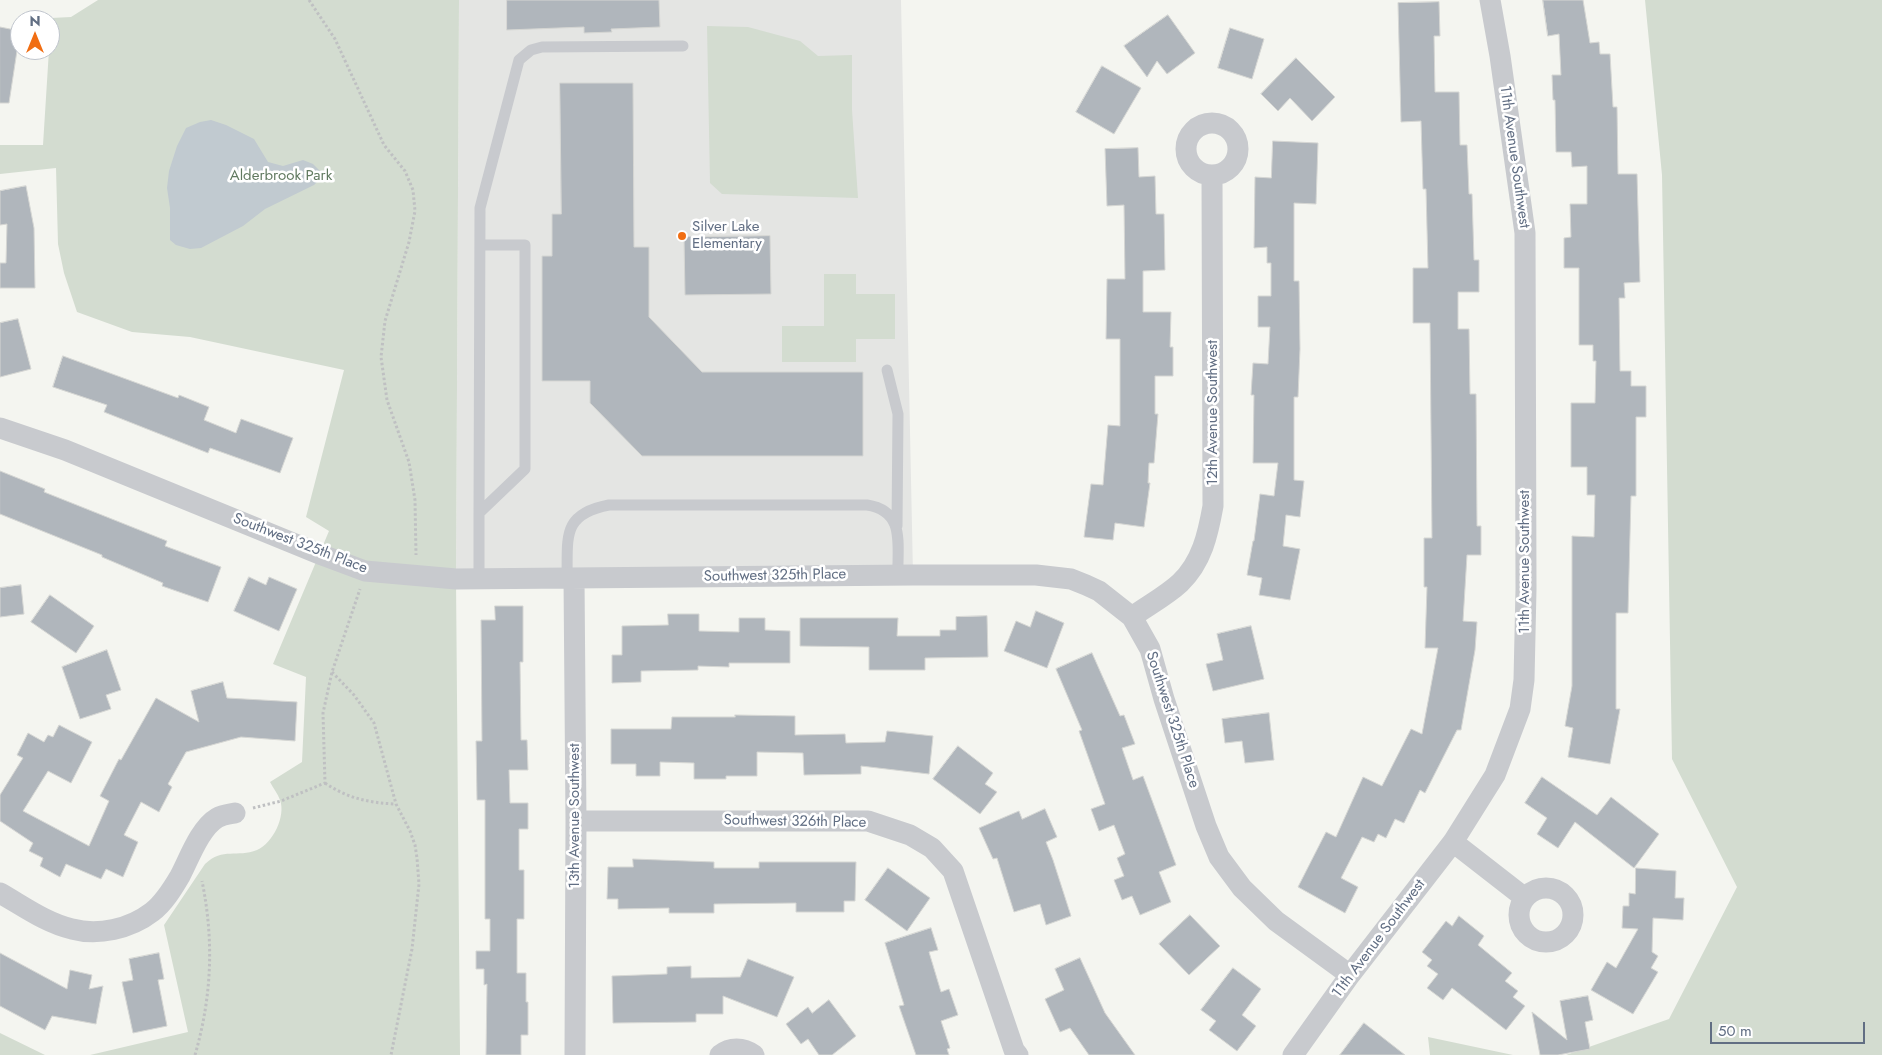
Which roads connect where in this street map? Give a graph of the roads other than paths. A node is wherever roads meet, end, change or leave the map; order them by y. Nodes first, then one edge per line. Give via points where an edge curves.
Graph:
1 (1490, 0) edge
2 (683, 46) dead end
3 (1212, 176) dead end
4 (480, 245) junction
5 (887, 370) dead end
6 (0, 428) edge
7 (479, 513) junction
8 (897, 527) junction
9 (898, 575) junction
10 (570, 578) junction
11 (479, 579) junction
12 (1132, 617) junction
13 (235, 813) road end
14 (576, 821) junction
15 (1453, 842) junction
16 (0, 893) edge
17 (1525, 898) dead end
18 (1350, 974) junction
19 (575, 1055) edge
20 (720, 1055) edge
21 (754, 1055) edge
22 (1018, 1055) edge
23 (1293, 1055) edge

1 - 15 street, 11th Avenue Southwest via 1525,233 1524,680 1520,708 1495,775
2 - 4 lane via 542,47 525,54 519,60 480,208
3 - 12 street, 12th Avenue Southwest via 1213,506 1208,536 1198,562 1180,584
4 - 7 lane
4 - 7 lane via 525,245 525,469
5 - 8 lane via 898,414
6 - 11 street, Southwest 325th Place via 65,450 366,571
7 - 11 lane
8 - 9 lane
8 - 10 lane via 894,519 886,513 867,505 609,505 591,510 570,526
9 - 10 street, Southwest 325th Place
9 - 12 street, Southwest 325th Place via 1036,575 1071,579 1099,591
10 - 11 street, Southwest 325th Place
10 - 14 street, 13th Avenue Southwest
12 - 18 street, Southwest 325th Place via 1150,649 1206,826 1219,857 1242,888 1276,921
13 - 16 street via 216,818 201,835 161,904 124,927 90,932 71,929 47,920
14 - 19 street, 13th Avenue Southwest
14 - 22 street, Southwest 326th Place via 868,821 910,835 932,848 953,871
15 - 17 street
15 - 18 street, 11th Avenue Southwest
18 - 23 street, 11th Avenue Southwest
20 - 21 street via 742,1049

